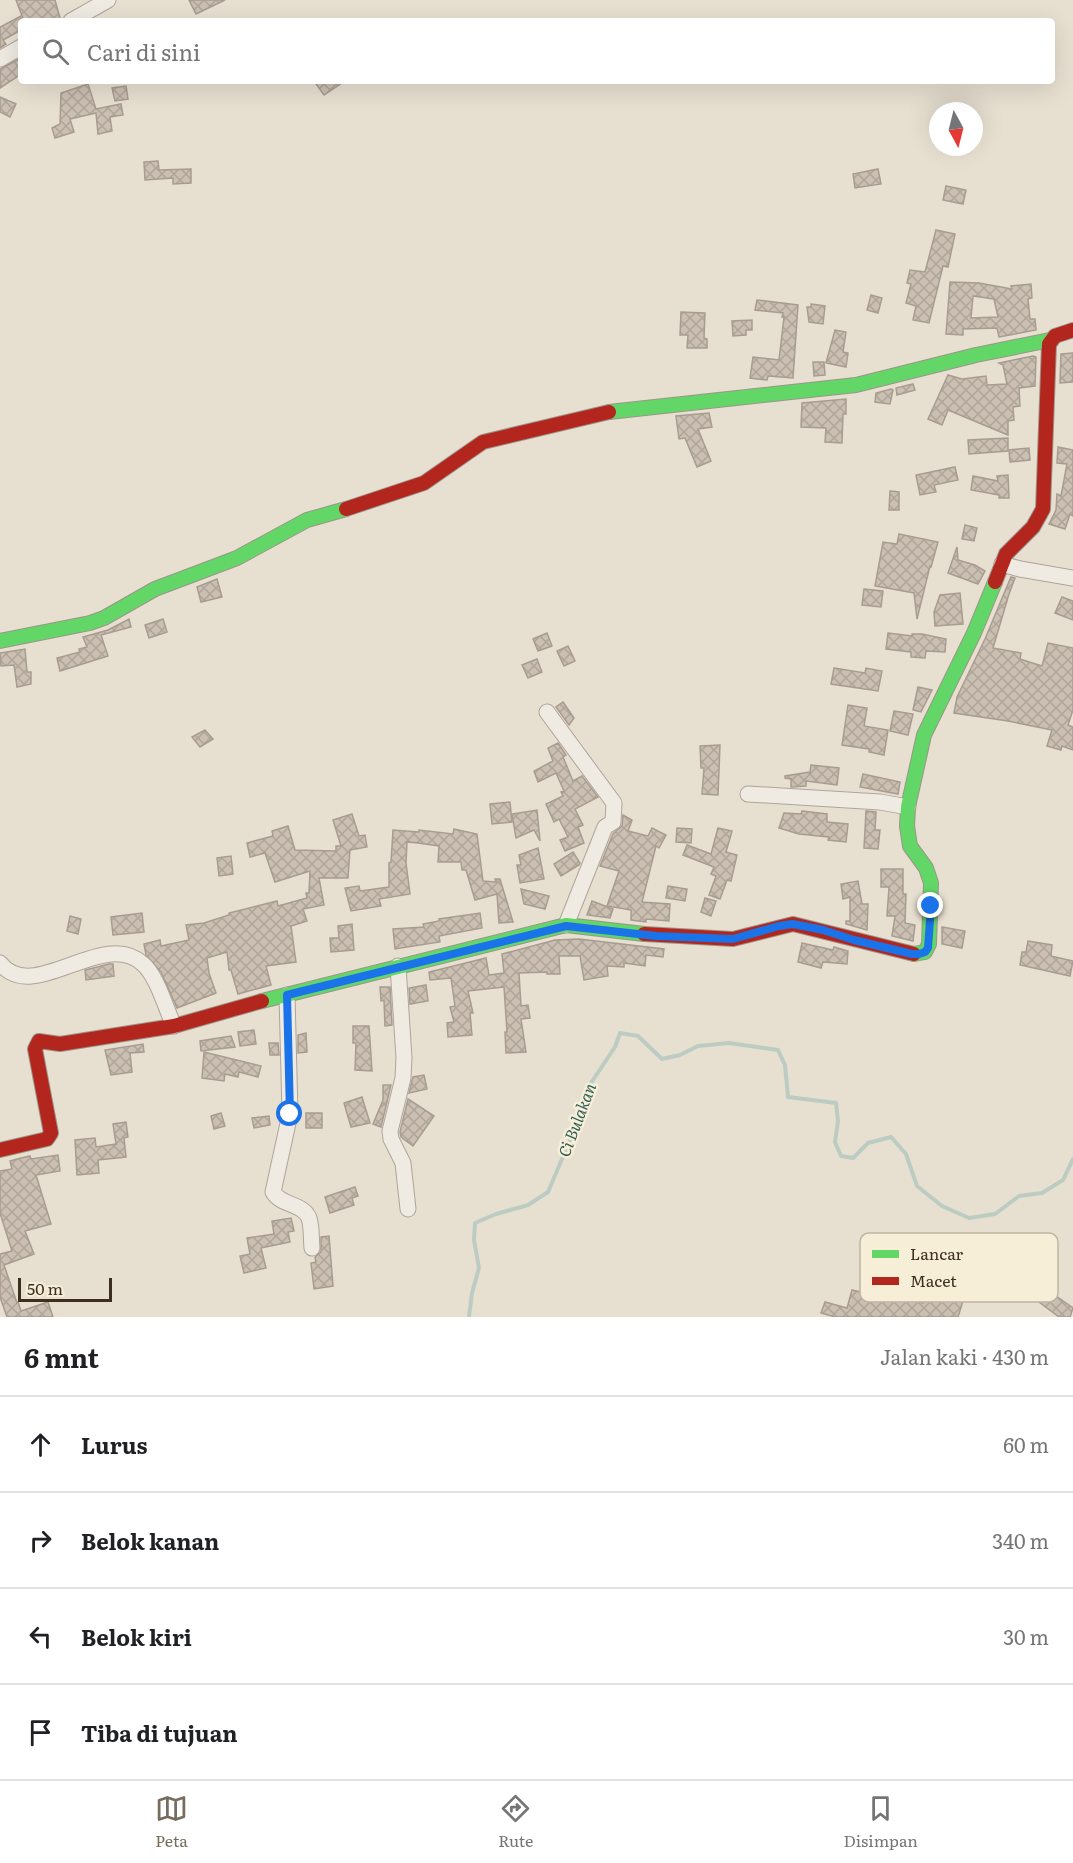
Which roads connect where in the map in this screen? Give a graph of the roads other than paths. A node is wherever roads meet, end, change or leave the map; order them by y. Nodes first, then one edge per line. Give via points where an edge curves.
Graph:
1 (108, 0) edge
2 (76, 18) edge
3 (18, 49) edge
4 (0, 58) edge
5 (1073, 330) edge
6 (1050, 340) junction
7 (1002, 564) junction
8 (1073, 578) edge
9 (0, 641) edge
10 (547, 712) dead end
11 (748, 794) dead end
12 (908, 807) junction
13 (566, 926) junction
14 (0, 963) edge
15 (398, 966) junction
16 (287, 995) junction
17 (174, 1026) junction
18 (0, 1150) edge
19 (408, 1209) dead end
20 (312, 1248) dead end

1 - 2 street
3 - 4 street
5 - 6 street
6 - 7 street via 1043,509
6 - 9 street via 856,385 620,409 483,442 424,483 307,520 237,558 155,589 90,624
7 - 8 street
7 - 12 street via 974,633 924,735
10 - 13 street via 614,803 613,822 605,827
11 - 12 street
12 - 13 street via 910,846 926,868 931,883 929,944 925,952 887,949 793,924 733,939
13 - 15 street
14 - 17 street via 12,974 27,977 109,955 136,958 151,973
15 - 16 street
15 - 19 street via 404,1058 390,1131 403,1163
16 - 17 street
16 - 20 street via 290,1114 273,1192 280,1200 305,1212
17 - 18 street via 60,1044 39,1041 35,1049 51,1133 47,1139

